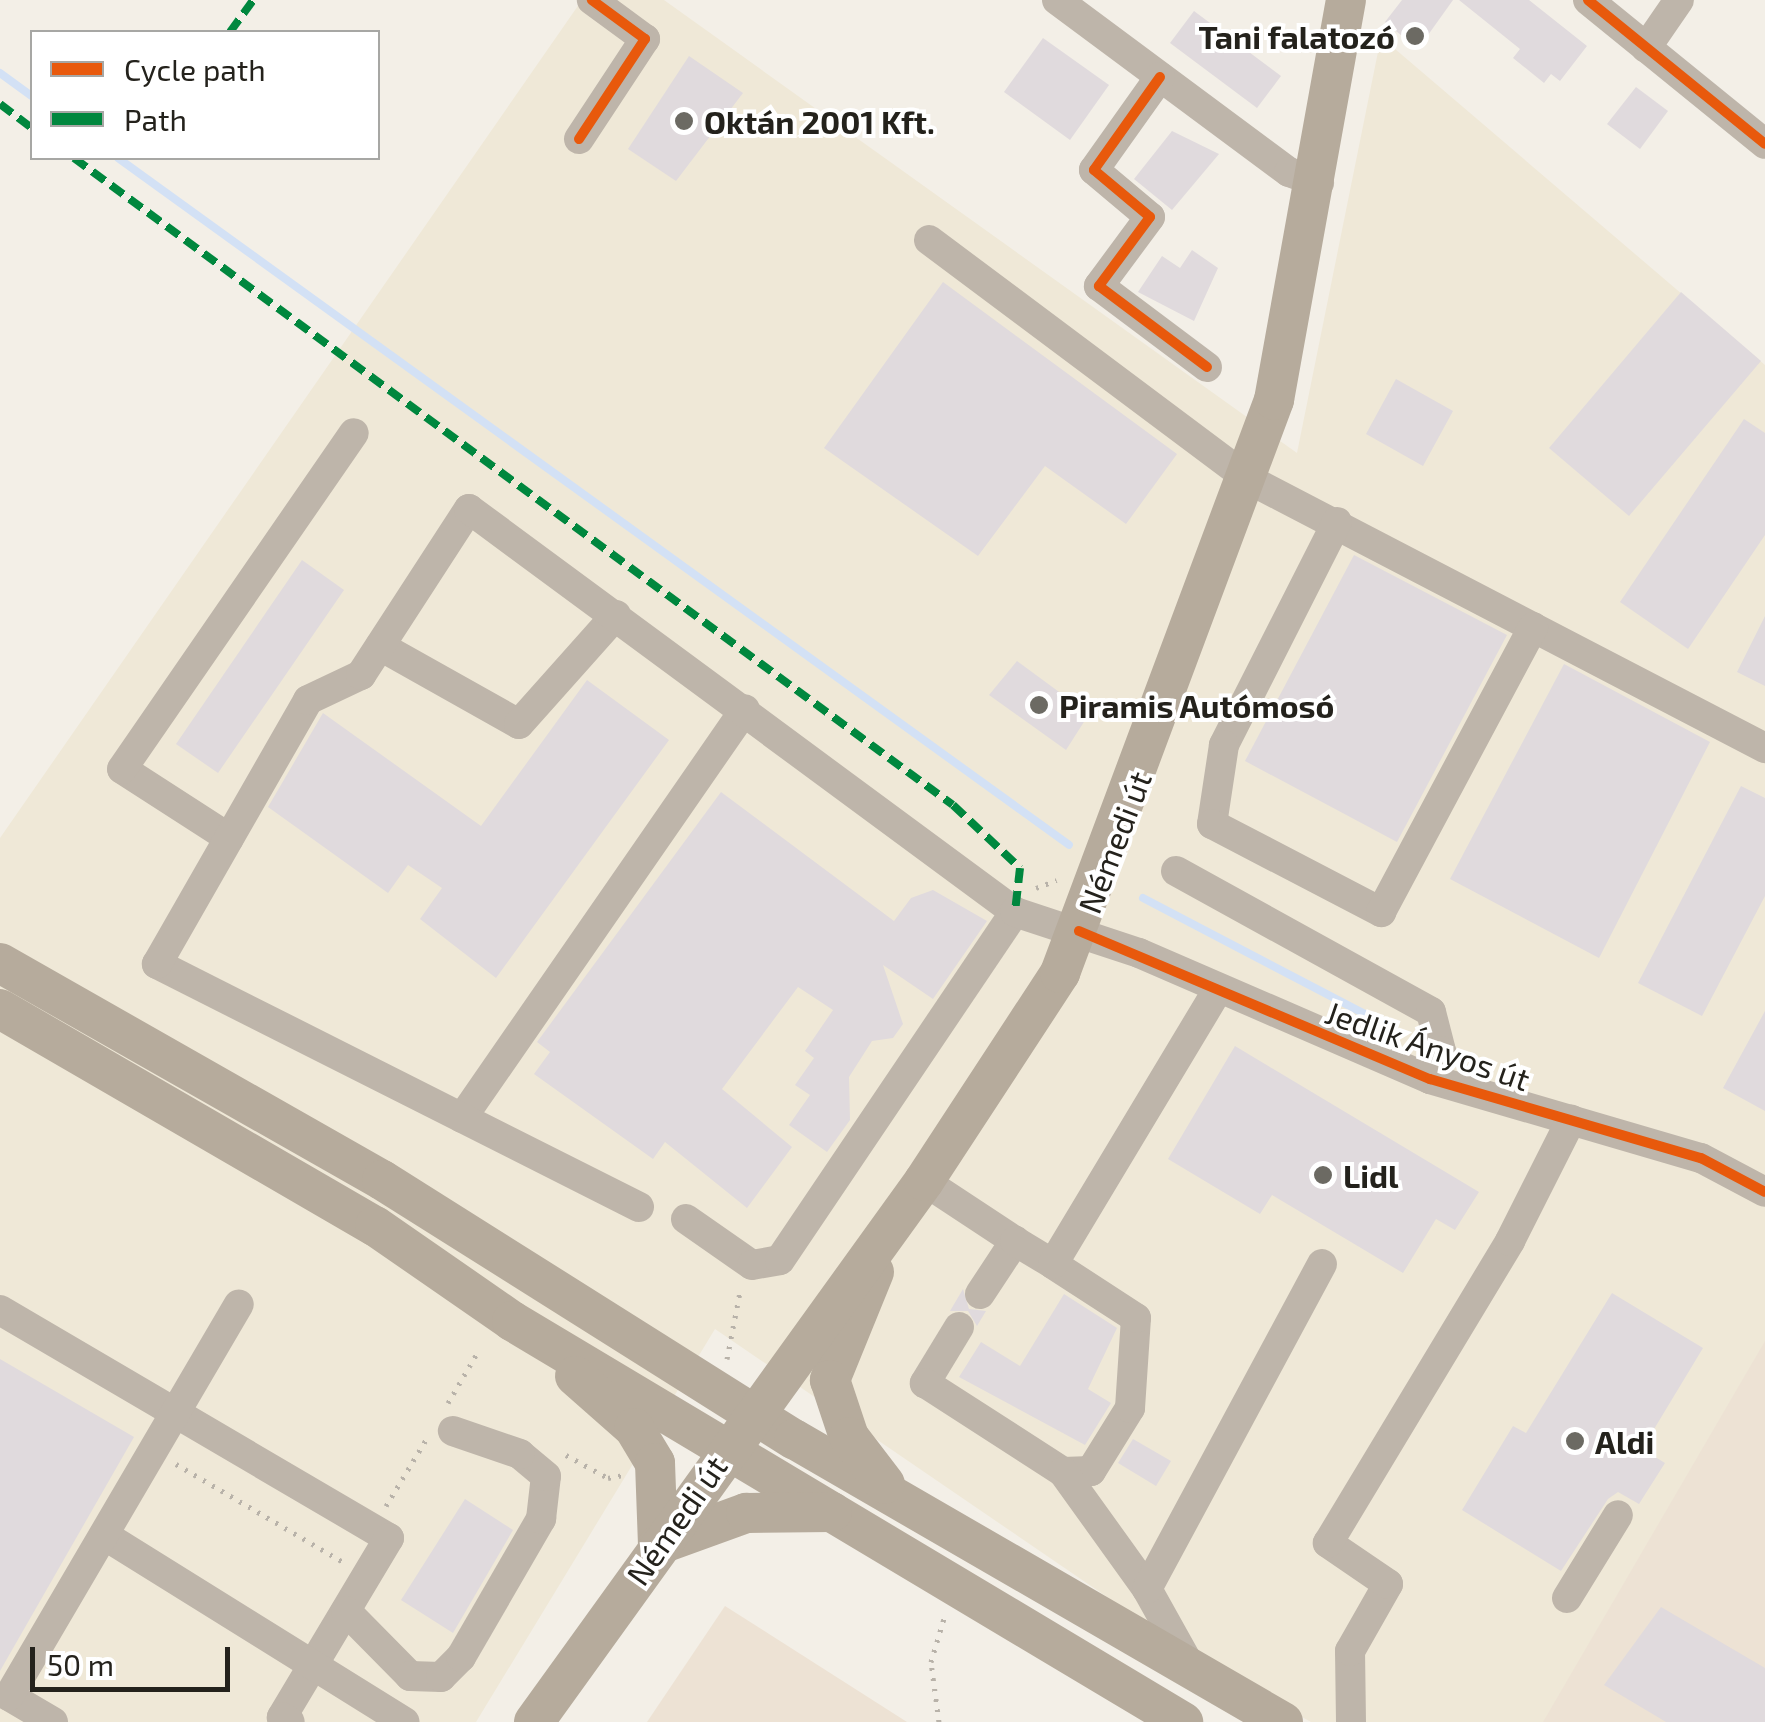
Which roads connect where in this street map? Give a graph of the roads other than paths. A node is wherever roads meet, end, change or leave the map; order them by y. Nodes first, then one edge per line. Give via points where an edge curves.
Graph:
1 (592, 0) edge
2 (1057, 0) edge
3 (1346, 0) edge
4 (1588, 0) edge
5 (1680, 0) edge
6 (1646, 48) junction
7 (1160, 77) junction
8 (580, 139) dead end
9 (1765, 144) edge
10 (1318, 182) junction
11 (929, 240) dead end
12 (1206, 367) dead end
13 (354, 433) dead end
14 (1248, 478) junction
15 (1337, 522) junction
16 (616, 615) junction
17 (1532, 627) junction
18 (380, 646) junction
19 (745, 709) junction
20 (1765, 748) edge
21 (229, 838) junction
22 (1176, 871) dead end
23 (1015, 912) junction
24 (1079, 931) junction
25 (0, 962) edge
26 (0, 992) edge
27 (1216, 994) junction
28 (55, 996) junction
29 (0, 1009) edge
30 (1430, 1079) junction
31 (462, 1118) junction
32 (1571, 1120) junction
33 (924, 1182) junction
34 (1765, 1192) edge
35 (639, 1207) dead end
36 (686, 1219) dead end
37 (882, 1240) junction
38 (1015, 1242) junction
39 (1053, 1264) junction
40 (1322, 1264) dead end
41 (980, 1294) dead end
42 (239, 1304) dead end
43 (0, 1310) edge
44 (512, 1320) junction
45 (959, 1328) dead end
46 (752, 1412) junction
47 (176, 1413) junction
48 (449, 1420) road end
49 (728, 1446) junction
50 (1062, 1472) junction
51 (895, 1500) junction
52 (837, 1512) junction
53 (1618, 1514) dead end
54 (104, 1534) junction
55 (658, 1545) junction
56 (1147, 1589) junction
57 (1568, 1598) dead end
58 (346, 1611) junction
59 (315, 1662) junction
60 (1190, 1666) junction
61 (53, 1722) edge
62 (290, 1722) edge
63 (405, 1722) edge
64 (534, 1722) edge
65 (1183, 1722) edge
66 (1283, 1722) edge
67 (1351, 1722) edge

1 - 8 street via 645,39
2 - 7 street
3 - 10 main road, Némedi út
4 - 6 street
5 - 6 street
6 - 9 street
7 - 10 street via 1288,172
7 - 12 street via 1094,170 1150,217 1099,286
10 - 14 main road, Némedi út
11 - 14 street
13 - 21 street via 122,769
14 - 15 street
14 - 24 main road, Némedi út
15 - 17 street
15 - 17 street via 1224,745 1212,824 1381,912
16 - 18 street via 519,724
16 - 18 street via 469,509
16 - 19 street
17 - 20 street
18 - 21 street via 360,675 308,700
19 - 23 street
19 - 31 street
21 - 31 street via 157,964
22 - 30 street via 1431,1012 1441,1051
23 - 24 street, Jedlik Ányos út
23 - 36 street via 780,1260 752,1265
24 - 27 street, Jedlik Ányos út
24 - 33 main road, Némedi út via 1033,1020
25 - 28 main road
26 - 28 street
27 - 30 street, Jedlik Ányos út
27 - 39 street
28 - 46 main road via 382,1180
29 - 44 main road via 375,1226
30 - 32 street, Jedlik Ányos út
31 - 35 street
32 - 34 street, Jedlik Ányos út via 1701,1158
32 - 67 street via 1510,1241 1328,1543 1388,1584 1350,1651
33 - 37 main road, Némedi út
33 - 38 street
37 - 46 main road, Némedi út
37 - 51 main road via 830,1380 849,1438
38 - 39 street
38 - 41 street
39 - 50 street via 1136,1318 1138,1354 1130,1408 1103,1454 1091,1471
40 - 56 street
42 - 47 street
43 - 47 street
44 - 49 main road
44 - 55 main road via 634,1428 655,1463
45 - 50 street via 924,1383
46 - 49 main road, Némedi út
46 - 51 main road
47 - 54 street
47 - 58 street via 389,1538
48 - 58 street via 520,1454 546,1476 541,1519 461,1657 441,1676 410,1676
49 - 52 main road
49 - 55 main road, Némedi út
50 - 56 street
51 - 60 main road
52 - 55 main road via 746,1513
52 - 65 main road
53 - 57 street
54 - 59 street
54 - 61 street via 8,1696
55 - 64 main road, Némedi út
56 - 60 street
58 - 59 street
59 - 62 street via 282,1717
59 - 63 street
60 - 66 main road

